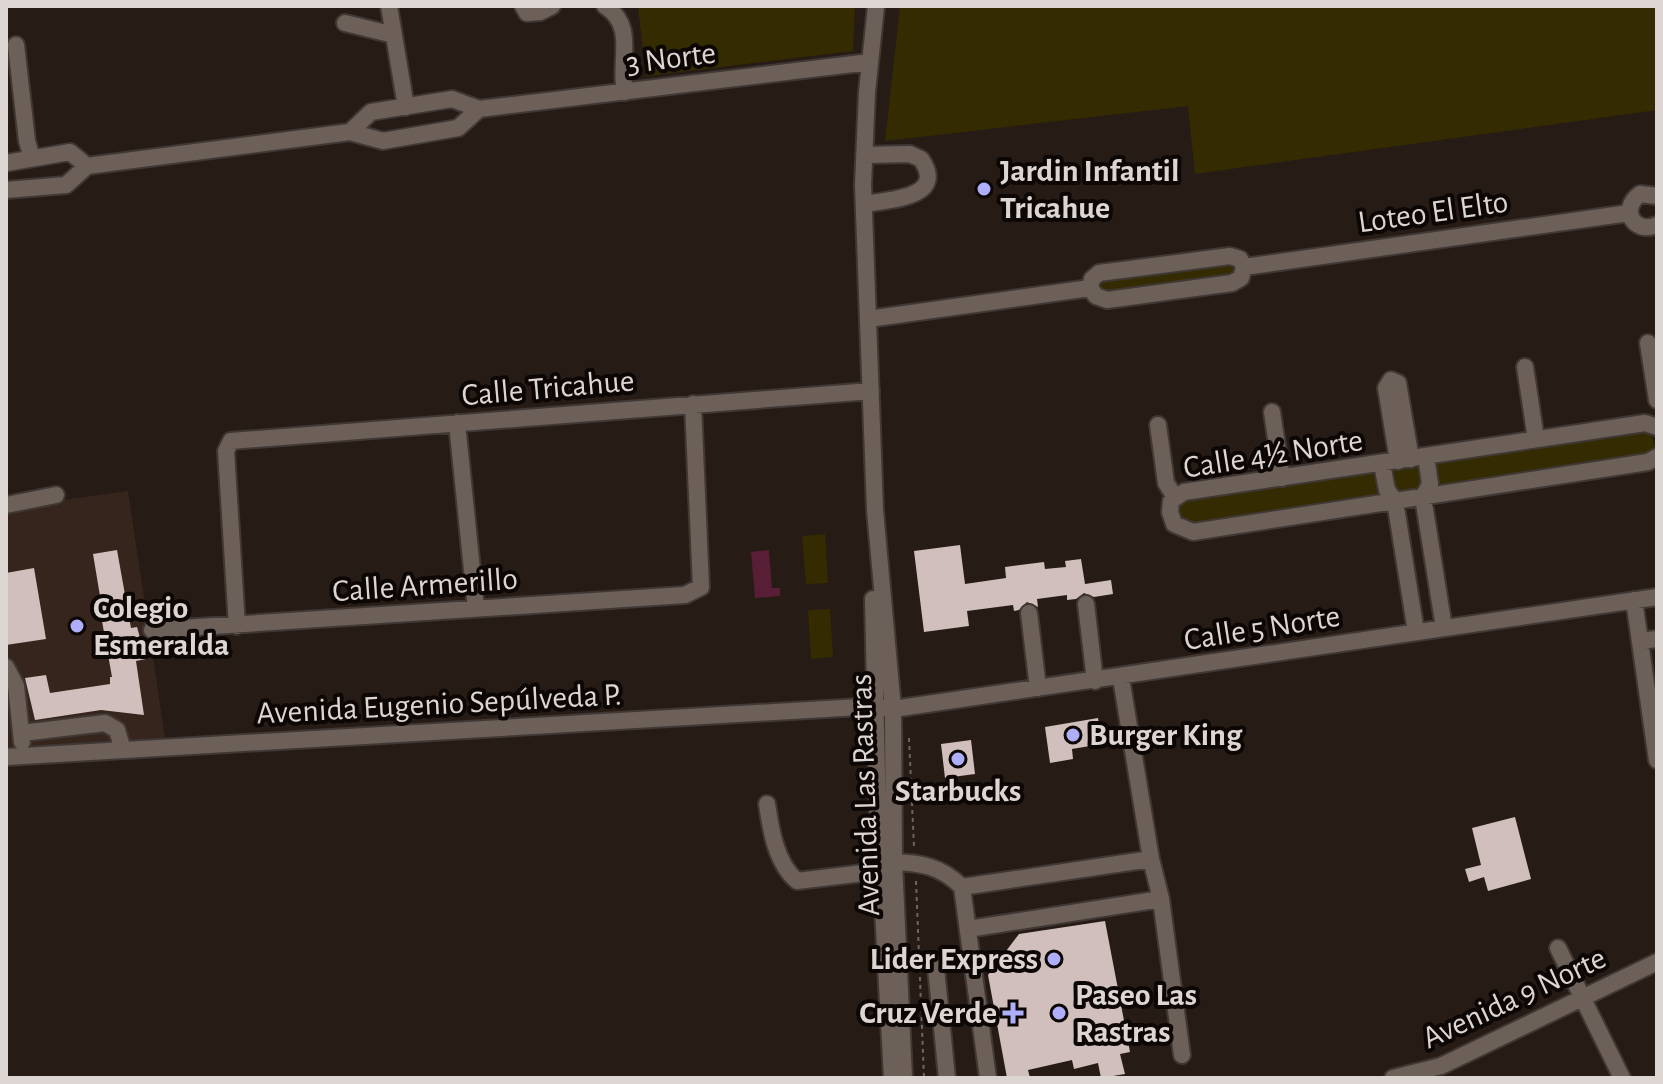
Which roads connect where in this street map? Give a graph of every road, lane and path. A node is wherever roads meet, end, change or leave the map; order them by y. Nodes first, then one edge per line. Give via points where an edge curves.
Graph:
1 (389, 6) edge
2 (523, 6) edge
3 (552, 6) edge
4 (605, 6) edge
5 (622, 6) edge
6 (876, 6) edge
7 (345, 23) dead end
8 (624, 27) junction
9 (394, 35) junction
10 (16, 45) dead end
11 (870, 62) junction
12 (625, 92) junction
13 (406, 107) junction
14 (479, 109) junction
15 (350, 132) junction
16 (864, 155) junction
17 (32, 158) junction
18 (6, 163) edge
19 (87, 166) junction
20 (6, 190) edge
21 (1657, 196) edge
22 (864, 204) junction
23 (1629, 213) junction
24 (1657, 225) edge
25 (1244, 267) junction
26 (1090, 288) junction
27 (868, 319) junction
28 (1648, 343) dead end
29 (1525, 367) dead end
30 (871, 391) junction
31 (1657, 400) edge
32 (693, 404) junction
33 (1272, 412) dead end
34 (457, 423) junction
35 (1656, 424) edge
36 (1158, 425) dead end
37 (1536, 439) junction
38 (1657, 457) edge
39 (1404, 460) junction
40 (1282, 478) junction
41 (56, 495) dead end
42 (1175, 497) junction
43 (1423, 497) junction
44 (1395, 501) junction
45 (6, 505) edge
46 (875, 510) junction
47 (1657, 597) edge
48 (1634, 600) junction
49 (1086, 604) dead end
50 (476, 609) junction
51 (1029, 613) dead end
52 (237, 626) junction
53 (1444, 628) junction
54 (152, 630) dead end
55 (1416, 632) junction
56 (1648, 640) edge
57 (6, 667) edge
58 (1121, 678) junction
59 (1095, 681) junction
60 (1038, 688) junction
61 (876, 706) junction
62 (893, 709) junction
63 (907, 731) dead end
64 (22, 733) junction
65 (123, 750) junction
66 (14, 756) edge
67 (1657, 760) edge
68 (767, 804) dead end
69 (1151, 859) junction
70 (915, 863) junction
71 (887, 866) junction
72 (962, 887) junction
73 (1161, 899) junction
74 (968, 929) junction
75 (1558, 948) dead end
76 (972, 960) junction
77 (1657, 962) edge
78 (1582, 998) junction
79 (1182, 1055) dead end
80 (1453, 1060) junction
81 (892, 1078) edge
82 (904, 1078) edge
83 (924, 1078) edge
84 (947, 1078) edge
85 (988, 1078) edge
86 (1393, 1078) edge
87 (1454, 1078) edge
88 (1622, 1078) edge

1 - 9 street
2 - 3 street via 527,13
4 - 8 street
5 - 8 street
6 - 11 street, Avenida Las Rastras
7 - 9 street
8 - 12 street
9 - 13 street
10 - 17 street
11 - 12 street, 3 Norte
11 - 16 street, Avenida Las Rastras
12 - 14 street, 3 Norte
13 - 14 street, 3 Norte via 452,99
13 - 15 street, 3 Norte via 371,112
14 - 15 street, 3 Norte via 458,128 383,141
15 - 19 street, 3 Norte
16 - 22 street, Avenida Las Rastras
16 - 22 street via 910,154 921,159 928,176 918,193
17 - 18 street, 3 Norte
17 - 19 street, 3 Norte via 70,152
19 - 20 street, 3 Norte via 66,185
21 - 23 street, Loteo El Elto via 1640,194
22 - 27 street, Avenida Las Rastras
23 - 24 street via 1639,227
23 - 25 street, Loteo El Elto
25 - 26 street, Loteo El Elto via 1230,256 1103,273 1092,279
25 - 26 street, Loteo El Elto via 1241,278 1232,283 1107,300
26 - 27 street, Loteo El Elto
27 - 30 street, Avenida Las Rastras
28 - 31 street
29 - 37 street
30 - 32 street, Calle Tricahue
30 - 46 street, Avenida Las Rastras
32 - 34 street, Calle Tricahue
32 - 50 street, Calle Armerillo via 701,587 685,595
33 - 40 street
34 - 50 street
34 - 52 street, Calle Tricahue via 231,441 226,451
35 - 37 street, Calle 4½ Norte
36 - 42 street via 1166,483
37 - 39 street, Calle 4½ Norte
38 - 43 street, Calle 4½ Norte
39 - 40 street, Calle 4½ Norte
39 - 43 street via 1430,484
39 - 44 street via 1387,490
40 - 42 street, Calle 4½ Norte
41 - 45 street
42 - 44 street, Calle 4½ Norte via 1171,519 1193,532
43 - 44 street, Calle 4½ Norte
43 - 53 street
44 - 55 street
46 - 61 street, Avenida Las Rastras
46 - 62 street, Avenida Las Rastras
47 - 48 street, Calle 5 Norte
48 - 53 street, Calle 5 Norte
48 - 56 street
49 - 59 street
50 - 52 street, Calle Armerillo
51 - 60 street
52 - 54 street, Calle Armerillo
53 - 55 street, Calle 5 Norte
55 - 58 street, Calle 5 Norte
56 - 67 street
57 - 64 street via 16,686
58 - 59 street, Calle 5 Norte
58 - 69 street
59 - 60 street, Calle 5 Norte
60 - 62 street, Calle 5 Norte
61 - 62 street, Calle 5 Norte
61 - 65 street, Avenida Eugenio Sepúlveda P.
61 - 71 street, Avenida Las Rastras
62 - 71 street, Avenida Las Rastras
63 - 70 path
64 - 65 street via 105,723 117,730
64 - 66 street
65 - 66 street, Avenida Eugenio Sepúlveda P.
68 - 71 street via 785,871 797,881
69 - 72 street
69 - 73 street
70 - 71 street
70 - 72 street
70 - 83 path
71 - 81 street, Avenida Las Rastras
71 - 82 street, Avenida Las Rastras
72 - 74 street
73 - 74 street
73 - 79 street
74 - 76 street
75 - 78 street
76 - 84 street via 936,968
76 - 85 street
77 - 78 street, Avenida 9 Norte
78 - 80 street, Avenida 9 Norte
78 - 88 street
80 - 86 street, Avenida 9 Norte
80 - 87 street

